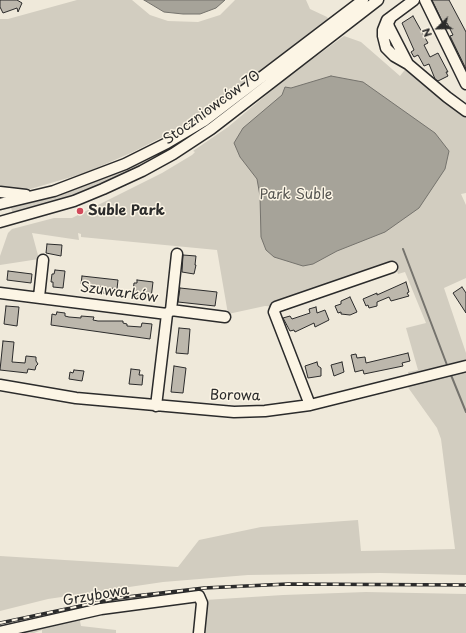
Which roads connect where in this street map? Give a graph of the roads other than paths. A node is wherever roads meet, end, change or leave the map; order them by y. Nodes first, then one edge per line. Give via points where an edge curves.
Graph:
1 (362, 0) edge
2 (378, 0) edge
3 (414, 0) edge
4 (424, 0) edge
5 (466, 84) edge
6 (466, 111) edge
7 (0, 192) edge
8 (46, 193) junction
9 (0, 204) edge
10 (0, 222) edge
11 (177, 254) dead end
12 (43, 260) dead end
13 (392, 267) dead end
14 (0, 293) edge
15 (39, 297) junction
16 (169, 312) junction
17 (225, 317) dead end
18 (466, 366) edge
19 (0, 386) edge
20 (310, 405) junction
21 (156, 406) junction
22 (0, 632) edge
23 (199, 633) edge

1 - 8 street, Stoczniowców 70 via 198,124 167,143 125,164
2 - 10 street, Stoczniowców 70 via 211,129 173,154 123,181 81,198
3 - 6 street via 391,17 388,34 408,64
4 - 5 street
7 - 8 street via 19,195
8 - 9 street, Stoczniowców 70
11 - 16 street
12 - 15 street
13 - 20 street via 276,307 274,312
14 - 15 street, Szuwarków
15 - 16 street, Szuwarków
16 - 17 street
16 - 21 street, Szuwarków
18 - 20 street, Borowa
19 - 21 street, Borowa via 69,397
20 - 21 street, Borowa via 234,412
22 - 23 street, Grzybowa via 101,609 199,596 202,603

